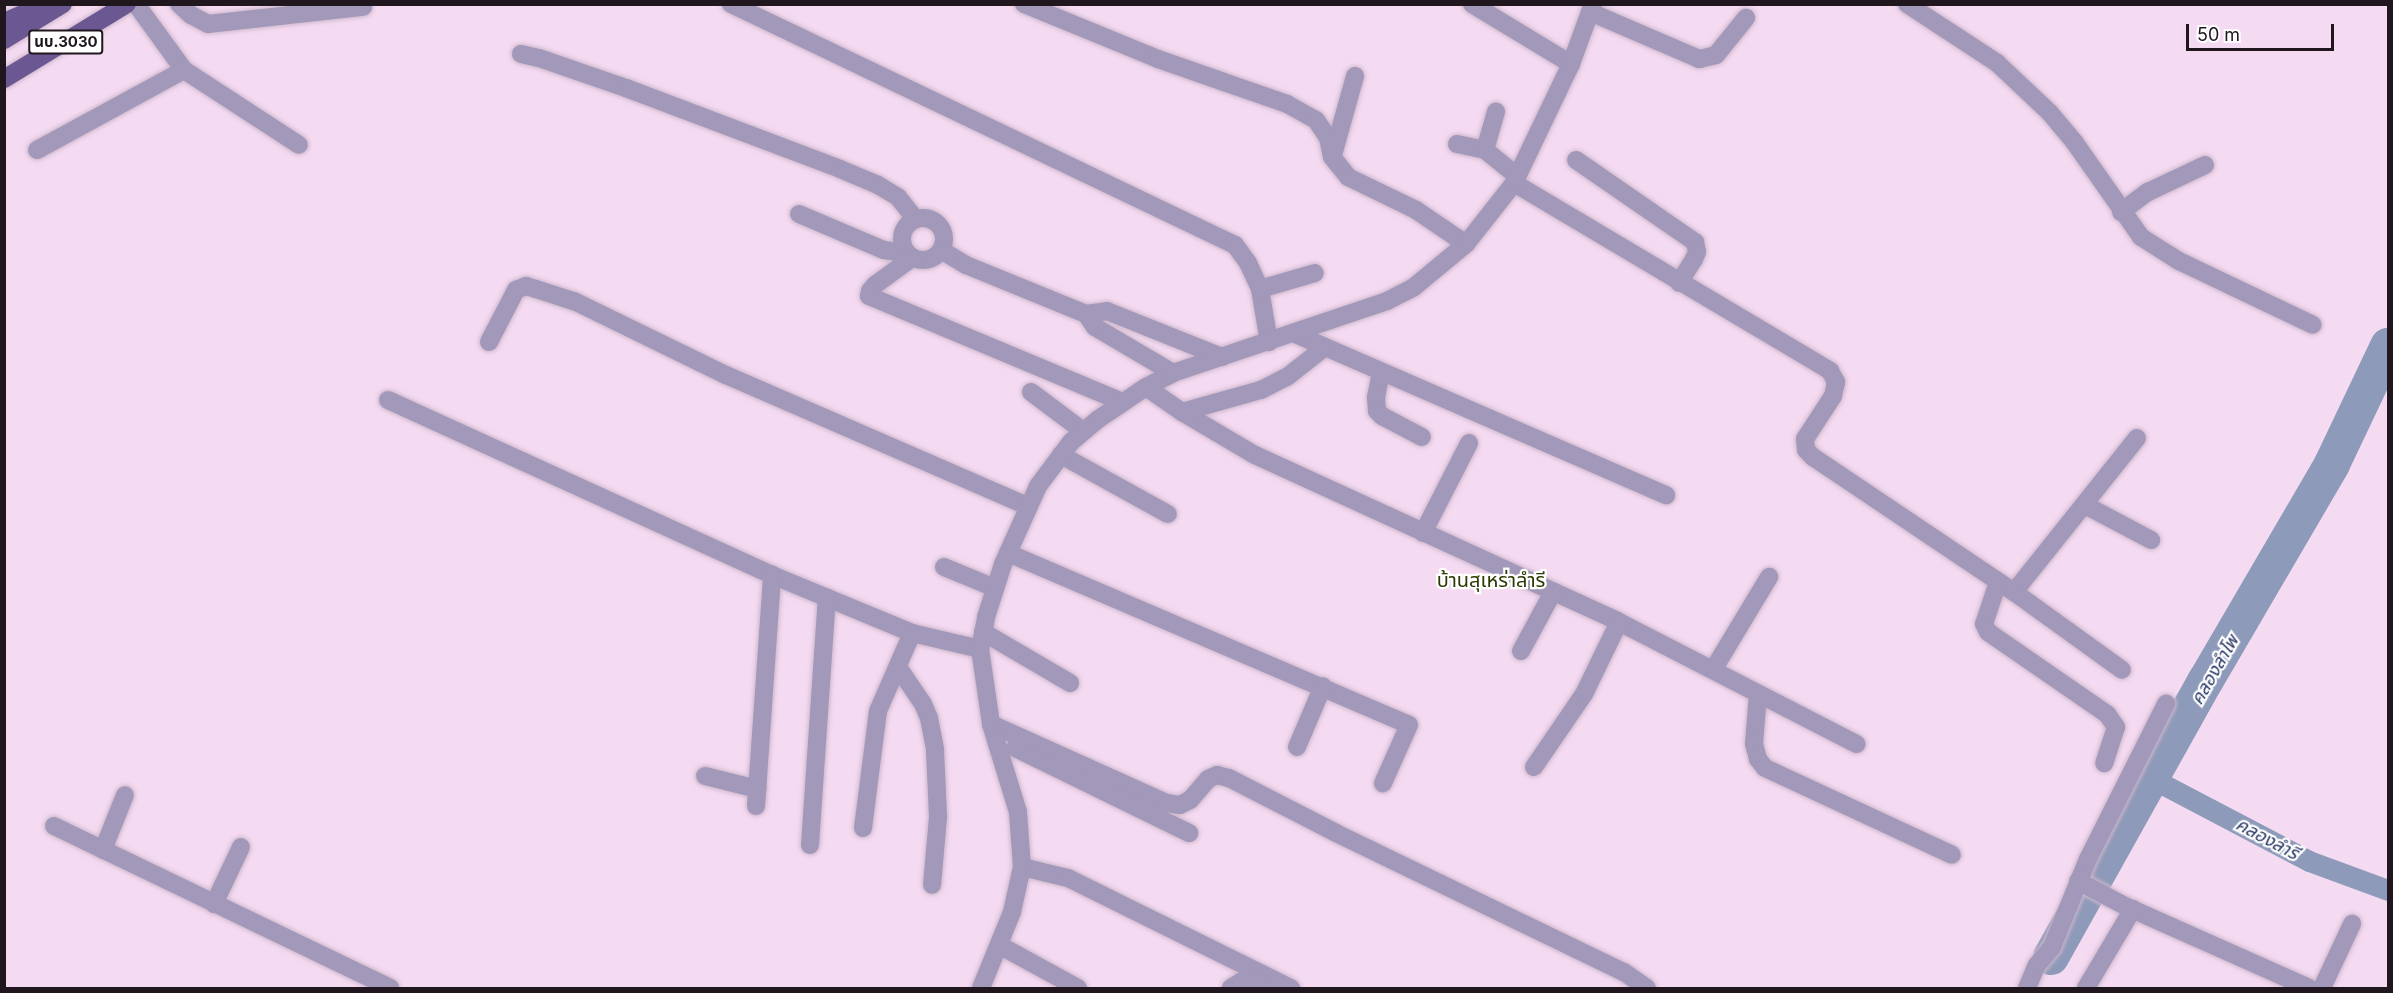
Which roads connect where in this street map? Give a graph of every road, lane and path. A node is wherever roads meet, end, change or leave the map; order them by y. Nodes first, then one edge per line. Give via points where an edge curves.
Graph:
1 (46, 4) edge
2 (63, 4) edge
3 (136, 4) edge
4 (179, 4) edge
5 (731, 4) edge
6 (1024, 4) edge
7 (1472, 4) edge
8 (1907, 4) edge
9 (363, 7) dead end
10 (121, 8) edge
11 (1591, 8) edge
12 (1746, 18) dead end
13 (4, 22) edge
14 (4, 40) edge
15 (521, 54) dead end
16 (1570, 64) junction
17 (184, 70) junction
18 (1355, 76) dead end
19 (4, 79) edge
20 (4, 91) edge
21 (1496, 112) dead end
22 (1457, 144) dead end
23 (299, 145) dead end
24 (37, 150) dead end
25 (1485, 150) junction
26 (1332, 157) junction
27 (1576, 160) dead end
28 (2205, 165) dead end
29 (1516, 179) junction
30 (2121, 212) junction
31 (800, 214) dead end
32 (915, 219) junction
33 (1466, 244) junction
34 (941, 250) junction
35 (909, 255) junction
36 (1315, 273) dead end
37 (1679, 283) junction
38 (1260, 289) junction
39 (1086, 314) junction
40 (2313, 325) dead end
41 (1293, 333) junction
42 (489, 342) dead end
43 (1269, 342) junction
44 (1325, 347) junction
45 (1222, 357) junction
46 (1381, 372) junction
47 (1173, 373) junction
48 (1146, 387) junction
49 (1031, 392) dead end
50 (388, 400) dead end
51 (1123, 402) junction
52 (1182, 412) junction
53 (1083, 431) junction
54 (1422, 437) dead end
55 (2137, 438) dead end
56 (1469, 443) dead end
57 (1061, 454) junction
58 (1666, 495) dead end
59 (2085, 505) junction
60 (1028, 506) junction
61 (1168, 514) dead end
62 (1423, 533) junction
63 (2151, 540) dead end
64 (1008, 553) junction
65 (944, 567) dead end
66 (772, 575) junction
67 (1769, 577) dead end
68 (1998, 582) junction
69 (995, 588) junction
70 (1553, 592) junction
71 (2014, 592) junction
72 (827, 598) junction
73 (1619, 622) junction
74 (912, 633) junction
75 (981, 640) junction
76 (1521, 651) dead end
77 (898, 667) junction
78 (1713, 670) junction
79 (2122, 670) dead end
80 (1070, 683) dead end
81 (1323, 686) junction
82 (1758, 694) junction
83 (2166, 704) dead end
84 (993, 731) junction
85 (1856, 744) dead end
86 (1297, 747) dead end
87 (2104, 763) dead end
88 (1534, 767) dead end
89 (705, 776) dead end
90 (1383, 783) dead end
91 (125, 795) dead end
92 (54, 826) dead end
93 (864, 828) dead end
94 (1189, 833) dead end
95 (810, 845) dead end
96 (241, 847) dead end
97 (103, 850) junction
98 (1953, 855) dead end
99 (1022, 867) junction
100 (2080, 883) junction
101 (932, 885) dead end
102 (214, 904) junction
103 (2129, 908) junction
104 (2352, 924) dead end
105 (999, 945) junction
106 (390, 988) edge
107 (981, 988) edge
108 (1078, 988) edge
109 (1230, 988) edge
110 (1266, 988) edge
111 (1291, 988) edge
112 (1647, 988) edge
113 (2027, 988) edge
114 (2086, 988) edge
115 (2309, 988) edge
116 (2322, 988) edge

1 - 13 main road
2 - 14 main road, นบ.3030
3 - 17 street
4 - 9 street via 208,24
5 - 38 street via 1235,245
6 - 26 street via 1158,59 1287,104 1316,120 1328,138
7 - 16 street
8 - 30 street via 1997,63 2035,99 2075,143
10 - 19 main road, นบ.3030
10 - 20 main road
11 - 12 street via 1699,60 1716,55
11 - 16 street
15 - 32 street via 626,88 840,169 898,196
16 - 29 street
17 - 23 street
17 - 24 street
18 - 26 street
21 - 25 street
22 - 25 street
25 - 29 street
26 - 33 street via 1360,185 1416,210
27 - 37 street via 1695,242 1694,259
28 - 30 street via 2148,192
29 - 33 street
29 - 37 street
30 - 40 street via 2141,237 2157,249
31 - 35 street via 884,250
32 - 34 street via 928,218 940,225 944,237
32 - 35 street via 901,237
33 - 41 street via 1414,287
34 - 35 street via 928,260
34 - 39 street via 966,265
35 - 51 street via 875,285 869,296
36 - 38 street
37 - 68 street via 1830,371 1836,382 1833,396 1805,439 1806,450
38 - 43 street
39 - 45 street via 1107,311
39 - 47 street via 1095,327
41 - 43 street
41 - 44 street
42 - 60 street via 516,290 526,286 536,289 574,301 726,375
43 - 45 street
44 - 46 street
44 - 52 street via 1287,377 1261,390
45 - 47 street
46 - 54 street via 1377,411
46 - 58 street
47 - 48 street
48 - 51 street
48 - 52 street
49 - 53 street
50 - 66 street
51 - 53 street
52 - 62 street via 1255,455
53 - 57 street
55 - 59 street
56 - 62 street
57 - 60 street
57 - 61 street
59 - 63 street
59 - 71 street
60 - 64 street
62 - 70 street
64 - 69 street
64 - 81 street
65 - 69 street
66 - 72 street
66 - 89 street via 757,798
67 - 78 street
68 - 71 street
68 - 87 street via 1984,624 1988,632 2107,714 2116,727
69 - 75 street
70 - 73 street
70 - 76 street
71 - 79 street
72 - 74 street
72 - 95 street
73 - 78 street
73 - 88 street via 1584,694
74 - 75 street
74 - 77 street
75 - 80 street
75 - 84 street
77 - 93 street via 878,711
77 - 101 street via 923,704 935,750 938,817
78 - 82 street
81 - 86 street
81 - 90 street via 1409,724
82 - 85 street
82 - 98 street via 1754,744 1765,768
83 - 100 street
84 - 94 street
84 - 99 street via 1018,812
84 - 112 street via 1167,803 1180,805 1190,800 1208,779 1217,775 1229,778 1624,972
91 - 97 street
92 - 97 street
96 - 102 street
97 - 102 street
99 - 105 street via 1012,912
99 - 111 street via 1068,878
100 - 103 street
100 - 113 street via 2052,946
102 - 106 street
103 - 114 street
103 - 115 street
104 - 116 street
105 - 107 street
105 - 108 street
109 - 110 street via 1242,981

